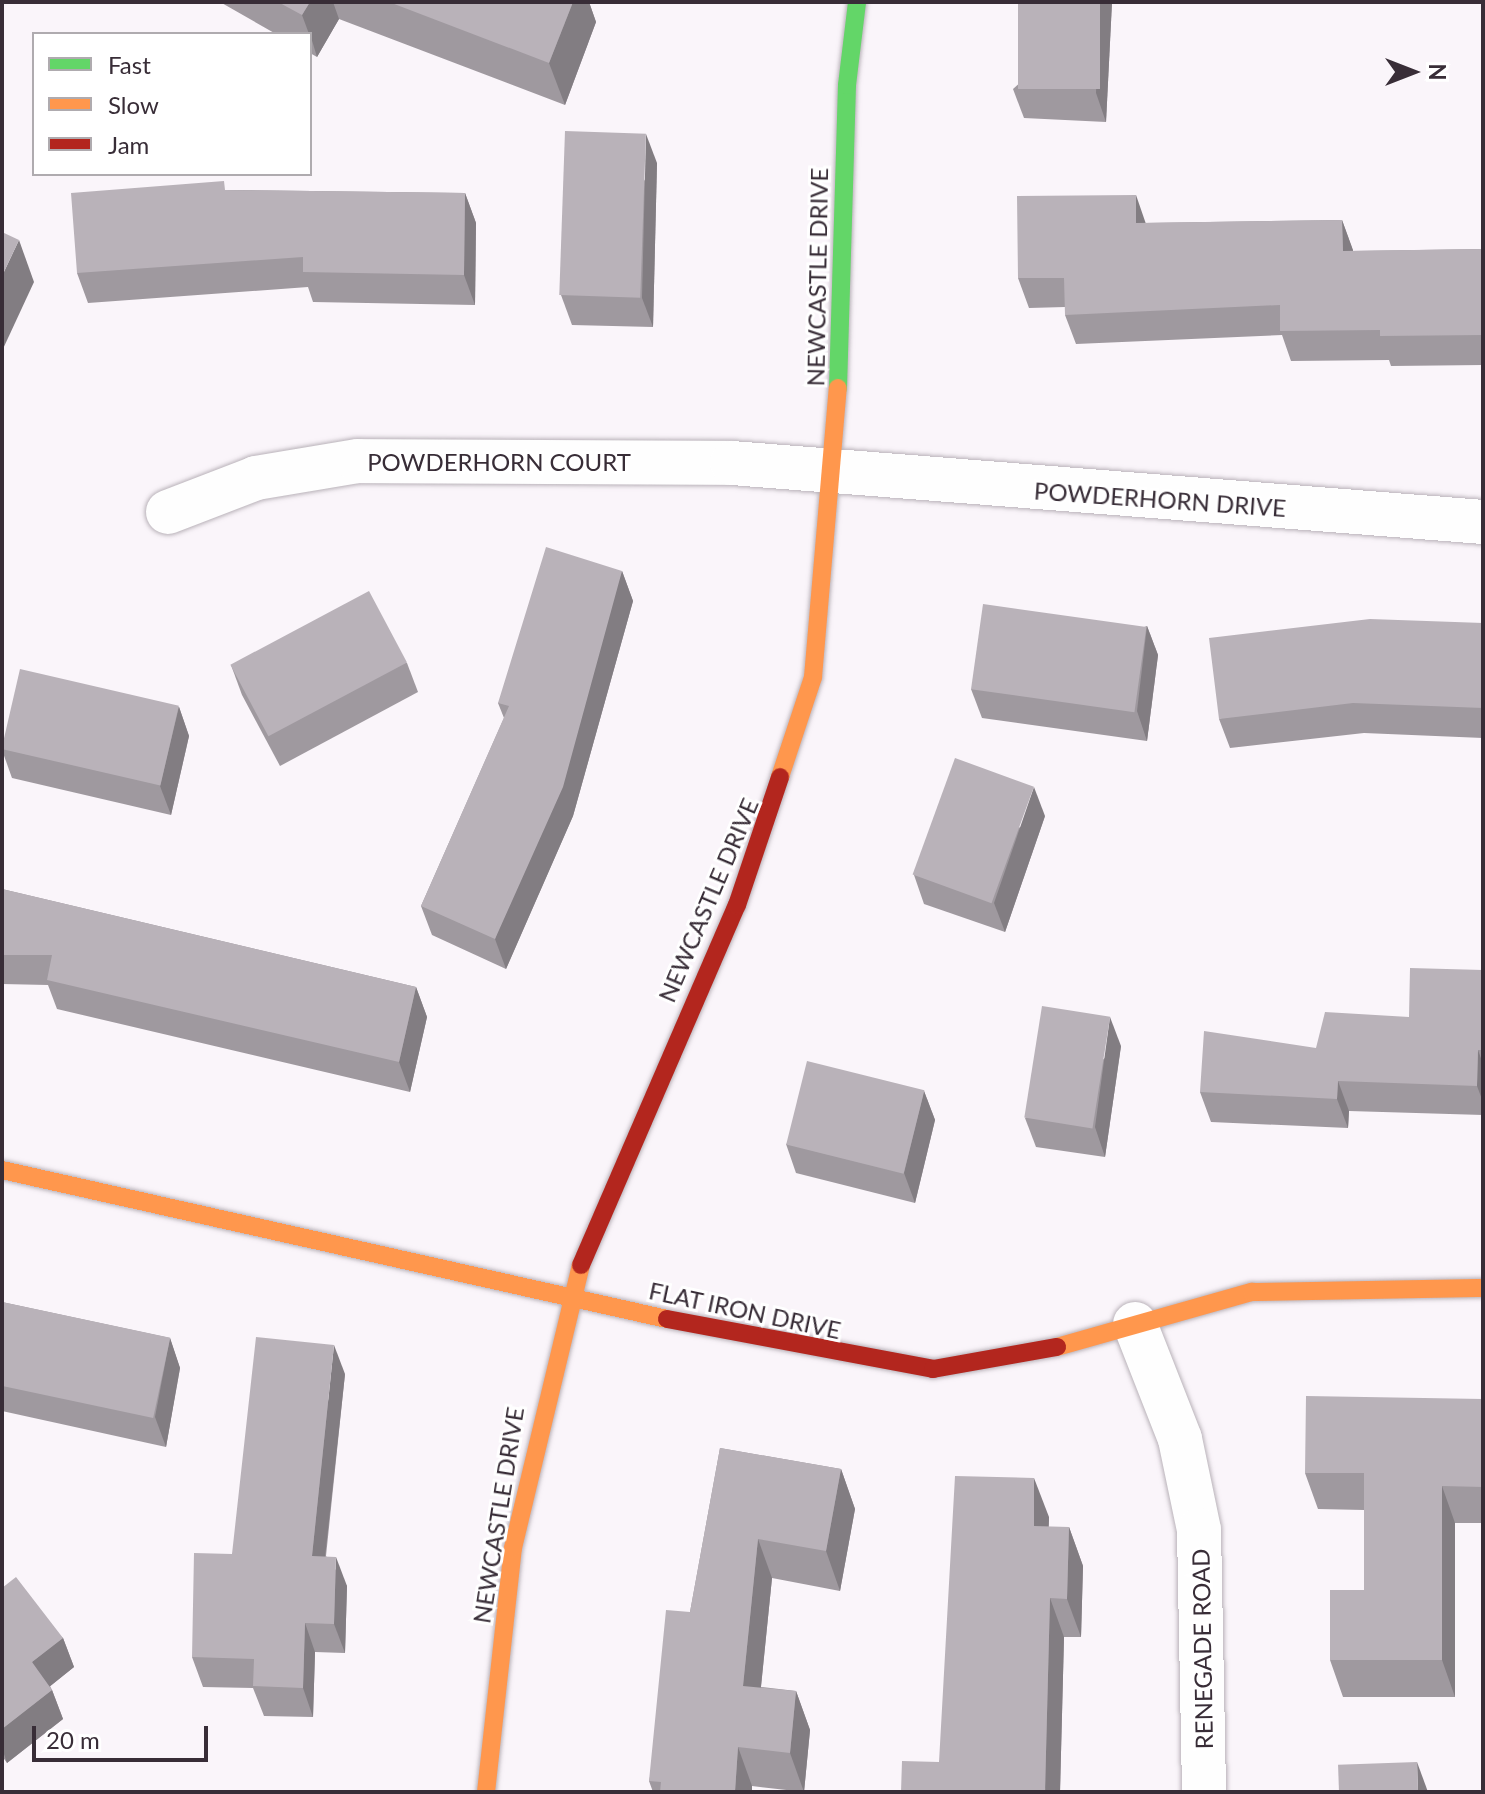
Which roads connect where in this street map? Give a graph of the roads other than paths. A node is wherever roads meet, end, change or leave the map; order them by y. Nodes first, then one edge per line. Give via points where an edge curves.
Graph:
1 (857, 2) edge
2 (836, 474) junction
3 (168, 512) dead end
4 (1483, 522) edge
5 (2, 1170) edge
6 (1483, 1288) edge
7 (568, 1295) junction
8 (1135, 1324) junction
9 (486, 1792) edge
10 (1204, 1792) edge

1 - 2 street, NEWCASTLE DRIVE via 847,85
2 - 3 street, POWDERHORN COURT via 732,463 358,461 256,478
2 - 4 street, POWDERHORN DRIVE
2 - 7 street, NEWCASTLE DRIVE via 813,677 783,782
5 - 7 street, FLAT IRON DRIVE
6 - 8 street, FLAT IRON DRIVE via 1252,1292
7 - 8 street, FLAT IRON DRIVE via 933,1369 1000,1360
7 - 9 street, NEWCASTLE DRIVE via 513,1548
8 - 10 street, RENEGADE ROAD via 1180,1439 1199,1530

